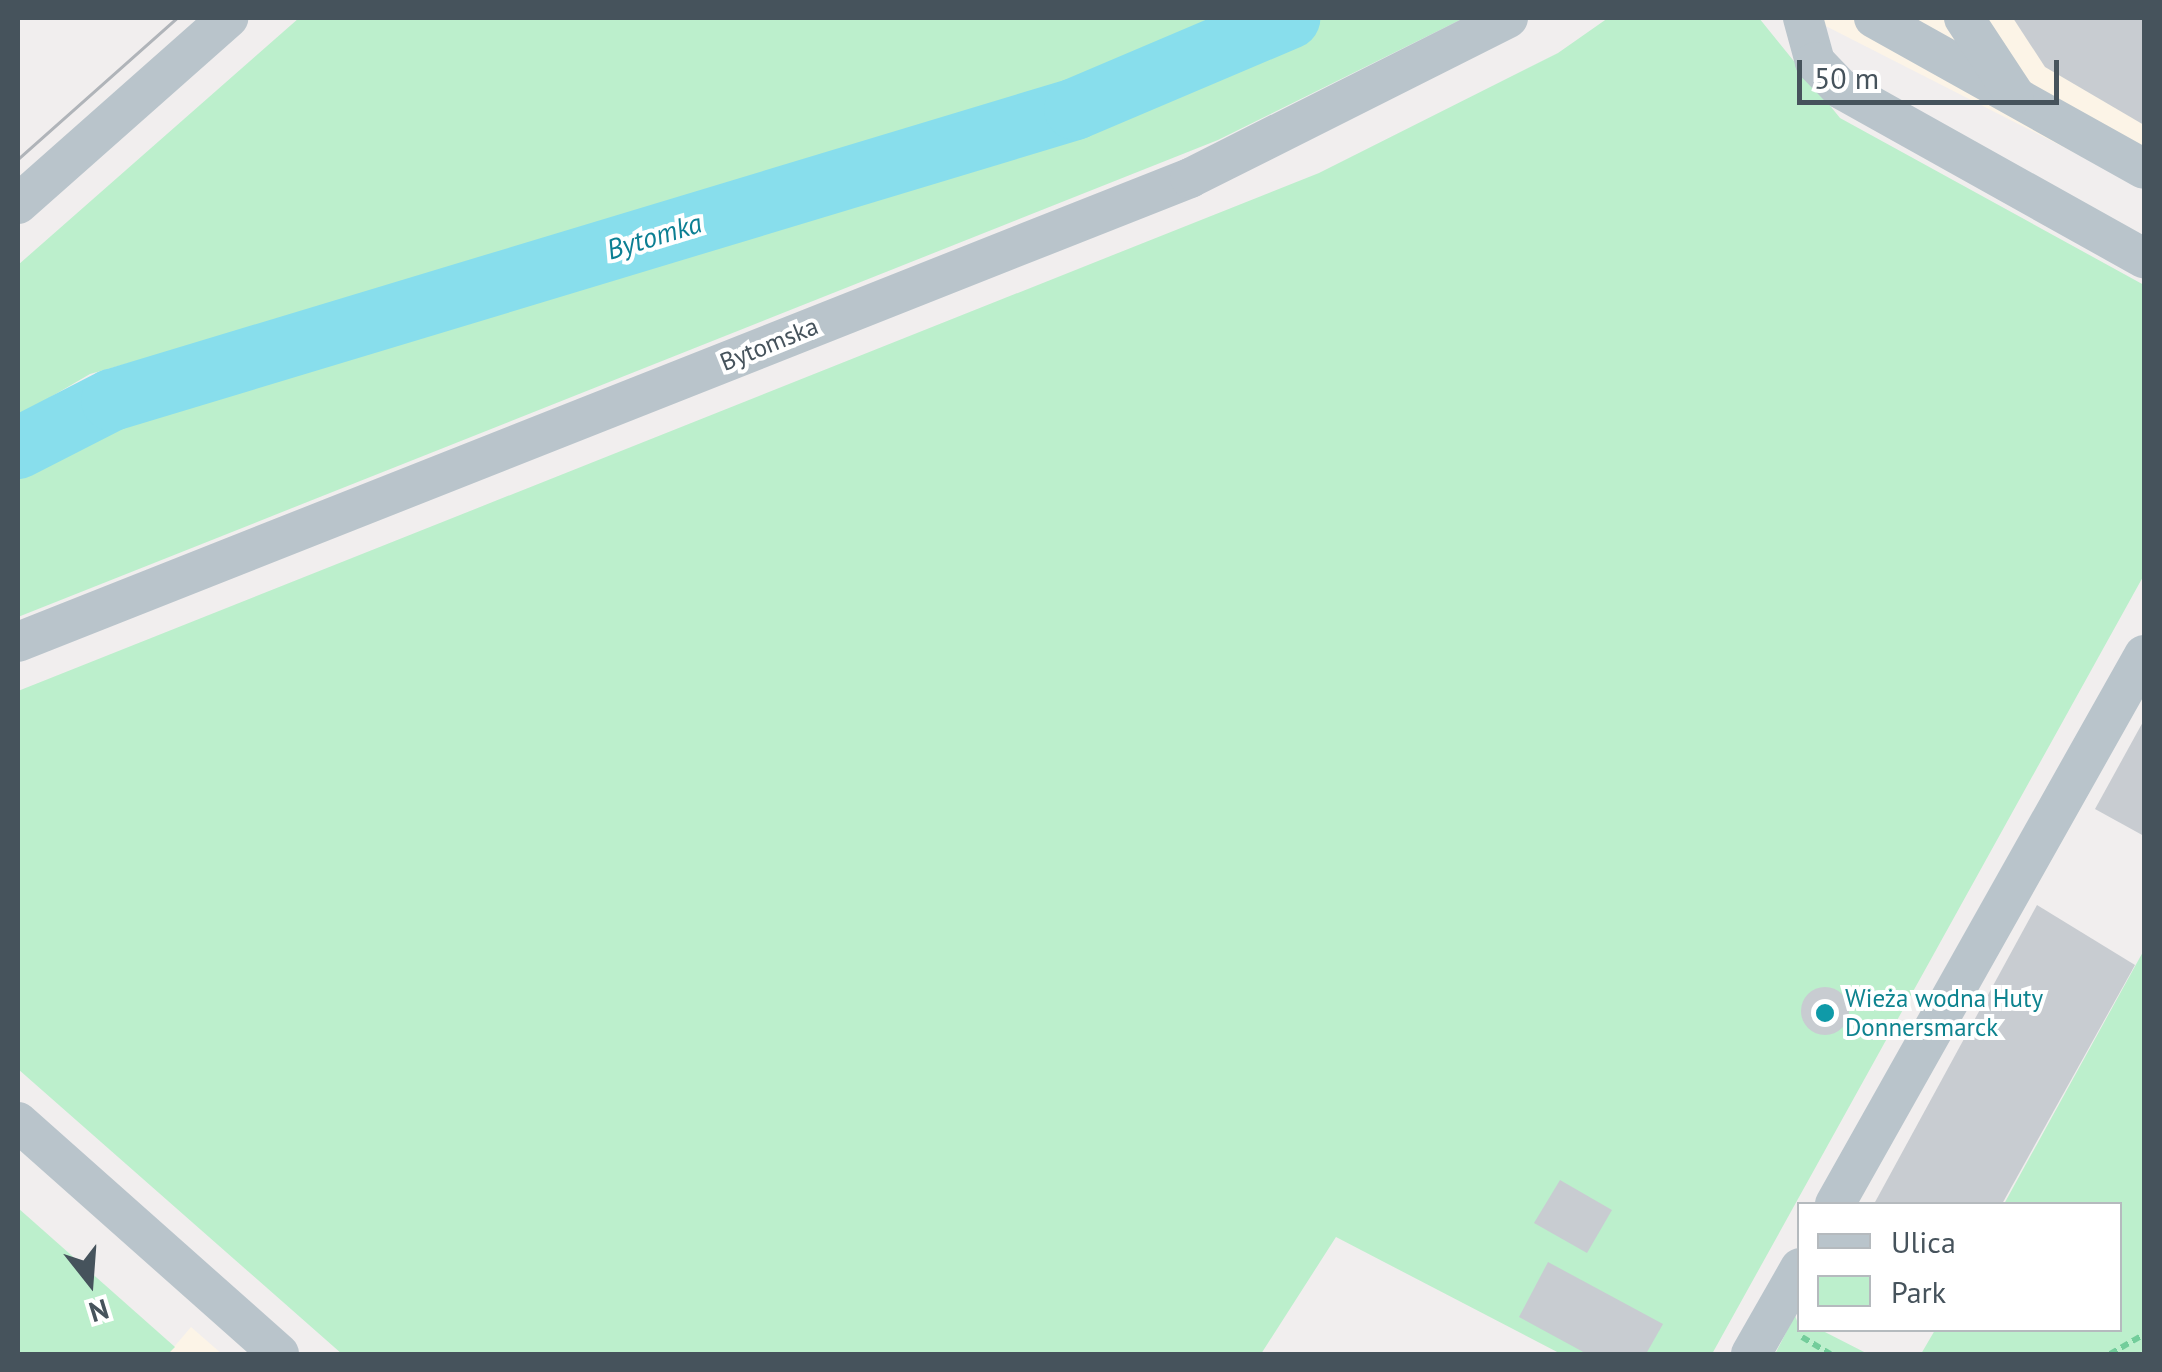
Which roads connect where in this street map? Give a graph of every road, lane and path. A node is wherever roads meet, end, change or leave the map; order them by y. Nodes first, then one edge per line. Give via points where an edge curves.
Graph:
1 (228, 18) edge
2 (1508, 18) edge
3 (1802, 18) edge
4 (1874, 18) edge
5 (1965, 20) edge
6 (2017, 99) junction
7 (2144, 169) edge
8 (18, 204) edge
9 (2144, 258) edge
10 (18, 642) edge
11 (2144, 655) edge
12 (18, 1122) edge
13 (1836, 1202) edge
14 (1797, 1273) edge
15 (2144, 1334) edge
16 (279, 1354) edge
17 (1751, 1354) edge
18 (2110, 1354) edge

1 - 8 street
2 - 10 street, Bytomska via 1190,178
3 - 9 street via 1816,62 1841,89
4 - 6 street
5 - 6 street
6 - 7 street
11 - 13 street
12 - 16 street
14 - 17 street
15 - 18 path

